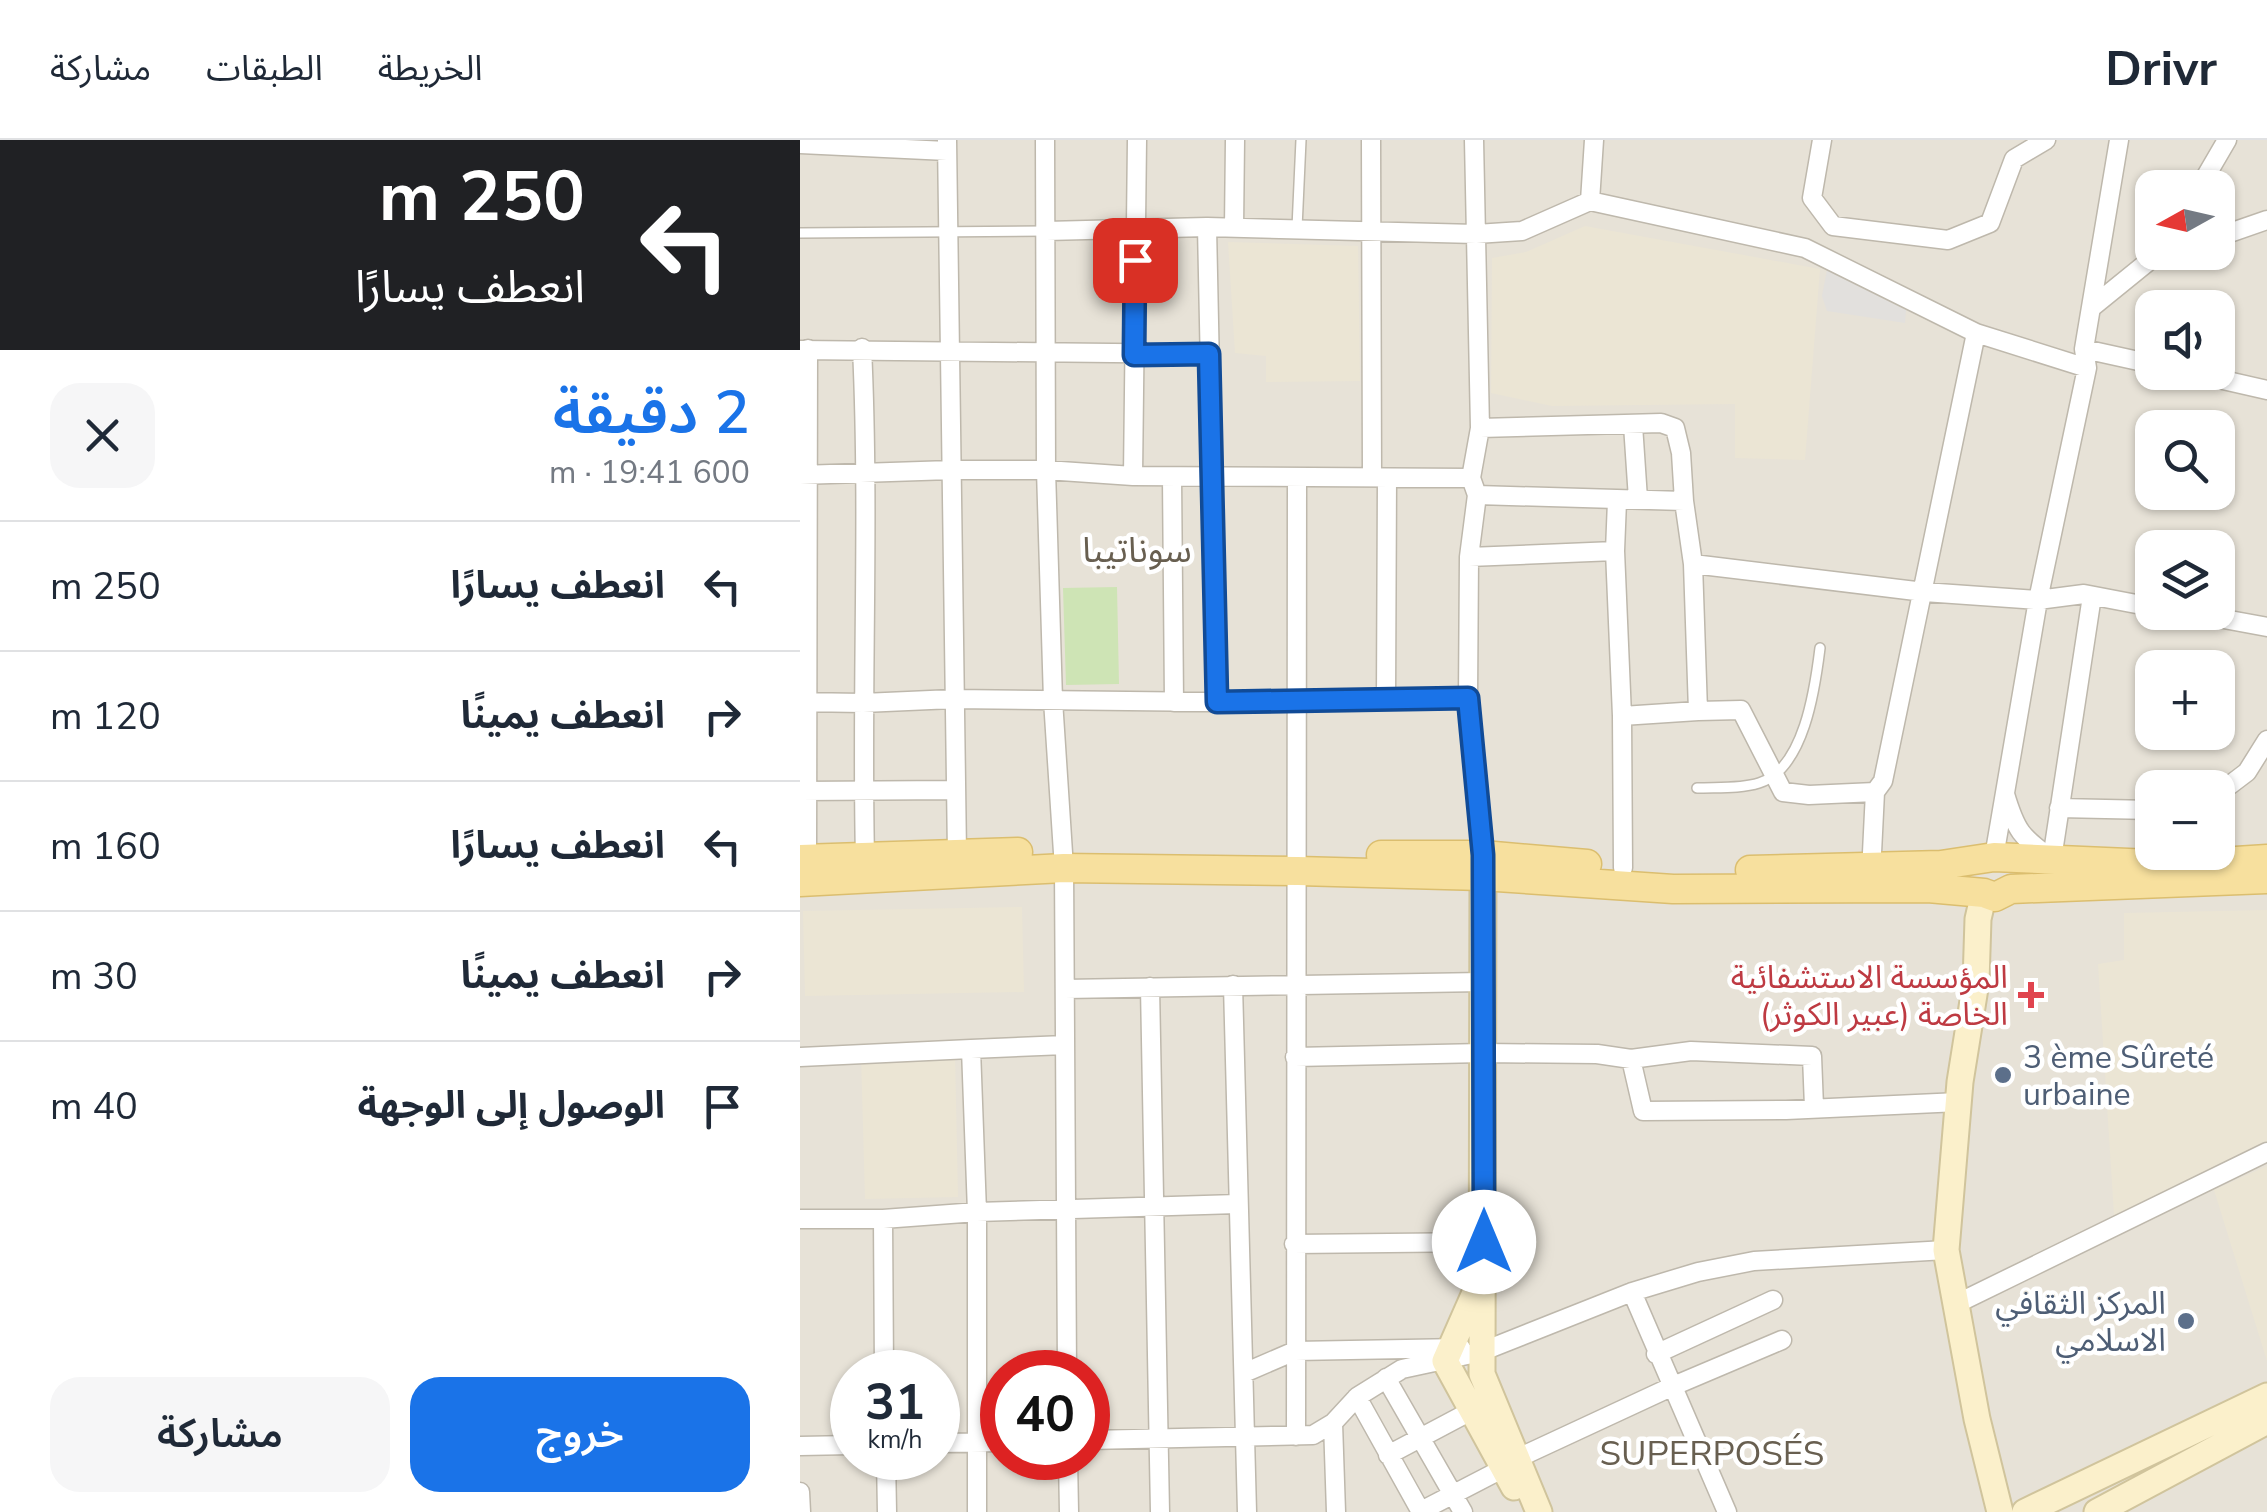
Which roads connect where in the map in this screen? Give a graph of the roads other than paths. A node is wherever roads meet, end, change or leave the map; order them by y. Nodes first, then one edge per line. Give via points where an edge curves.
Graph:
1 (1045, 140) edge
2 (1137, 140) edge
3 (1235, 140) edge
4 (1301, 140) edge
5 (1371, 140) edge
6 (1474, 140) edge
7 (1594, 140) edge
8 (1822, 140) edge
9 (2046, 140) edge
10 (2119, 140) edge
11 (2227, 140) edge
12 (800, 144) edge
13 (947, 146) edge
14 (2210, 170) edge
15 (1590, 201) junction
16 (2267, 220) edge
17 (1207, 227) junction
18 (1234, 228) junction
19 (1297, 228) junction
20 (1136, 229) junction
21 (1372, 229) junction
22 (949, 230) junction
23 (1046, 231) junction
24 (2235, 231) edge
25 (800, 233) edge
26 (1476, 234) junction
27 (2142, 270) edge
28 (2091, 308) junction
29 (1976, 333) junction
30 (862, 348) junction
31 (804, 349) edge
32 (2084, 349) junction
33 (952, 353) junction
34 (1048, 353) junction
35 (1209, 354) junction
36 (1134, 355) junction
37 (2135, 360) edge
38 (2087, 368) junction
39 (2235, 383) edge
40 (2267, 390) edge
41 (1633, 425) junction
42 (1480, 428) junction
43 (952, 470) junction
44 (1046, 470) junction
45 (868, 473) junction
46 (803, 475) edge
47 (1133, 476) junction
48 (1210, 476) junction
49 (1172, 477) junction
50 (1297, 478) junction
51 (1379, 478) junction
52 (1474, 486) junction
53 (1638, 499) junction
54 (1618, 501) junction
55 (1684, 501) junction
56 (1615, 551) junction
57 (1470, 558) junction
58 (1693, 564) junction
59 (1924, 592) junction
60 (2092, 596) junction
61 (2038, 600) junction
62 (2135, 603) edge
63 (2235, 621) edge
64 (2267, 627) edge
65 (1820, 648) dead end
66 (954, 698) junction
67 (1468, 698) junction
68 (1386, 699) junction
69 (1053, 700) junction
70 (1298, 700) junction
71 (804, 702) edge
72 (1174, 702) junction
73 (1217, 702) junction
74 (863, 703) junction
75 (1698, 711) junction
76 (1622, 716) junction
77 (2267, 740) edge
78 (1775, 776) junction
79 (2235, 781) edge
80 (1696, 788) dead end
81 (2004, 789) junction
82 (864, 790) junction
83 (956, 790) junction
84 (804, 791) edge
85 (1875, 792) junction
86 (2059, 808) junction
87 (2135, 810) edge
88 (957, 854) junction
89 (865, 857) junction
90 (1063, 859) junction
91 (1994, 859) junction
92 (2135, 859) edge
93 (2235, 859) edge
94 (2267, 859) edge
95 (2052, 860) junction
96 (1298, 863) junction
97 (1483, 865) junction
98 (802, 867) edge
99 (1623, 868) junction
100 (1871, 877) junction
101 (2267, 878) edge
102 (1988, 898) junction
103 (1483, 982) junction
104 (1295, 984) junction
105 (1233, 985) junction
106 (1150, 987) junction
107 (1064, 990) junction
108 (1065, 1046) junction
109 (971, 1049) junction
110 (1483, 1053) junction
111 (800, 1056) edge
112 (1295, 1057) junction
113 (1631, 1059) junction
114 (1959, 1102) junction
115 (1814, 1107) junction
116 (2267, 1152) edge
117 (1237, 1204) junction
118 (1153, 1207) junction
119 (1066, 1208) junction
120 (977, 1212) junction
121 (800, 1219) edge
122 (882, 1219) junction
123 (1484, 1242) junction
124 (1294, 1244) junction
125 (1946, 1250) junction
126 (1632, 1292) junction
127 (1773, 1300) dead end
128 (1954, 1305) junction
129 (1782, 1340) dead end
130 (884, 1350) edge
131 (1067, 1350) edge
132 (1295, 1351) junction
133 (1481, 1352) junction
134 (1448, 1354) junction
135 (1656, 1354) junction
136 (1244, 1373) junction
137 (1386, 1378) junction
138 (1671, 1387) junction
139 (2267, 1396) edge
140 (1357, 1397) junction
141 (1471, 1410) junction
142 (2267, 1420) edge
143 (1333, 1422) junction
144 (1296, 1436) junction
145 (1246, 1437) junction
146 (1421, 1437) junction
147 (1157, 1439) junction
148 (1110, 1440) edge
149 (960, 1442) edge
150 (977, 1442) junction
151 (830, 1445) edge
152 (800, 1446) edge
153 (1388, 1455) junction
154 (1511, 1463) junction
155 (886, 1480) edge
156 (1068, 1480) edge
157 (800, 1492) edge
158 (1453, 1494) junction
159 (800, 1512) edge
160 (887, 1512) edge
161 (977, 1512) edge
162 (1069, 1512) edge
163 (1160, 1512) edge
164 (1247, 1512) edge
165 (1336, 1512) edge
166 (1421, 1512) edge
167 (1463, 1512) edge
168 (1529, 1512) edge
169 (1539, 1512) edge
170 (1727, 1512) edge
171 (2000, 1512) edge
172 (2025, 1512) edge
173 (2097, 1512) edge

1 - 23 street
2 - 20 street
3 - 18 street
4 - 19 lane
5 - 21 street
6 - 26 street
7 - 15 street
8 - 9 street via 1812,198 1833,226 1948,240 1990,222 2014,159
10 - 28 street
11 - 14 street
12 - 13 street
13 - 22 street
15 - 26 street via 1522,232
15 - 29 street via 1805,248
16 - 24 street
17 - 18 street
17 - 20 street
17 - 35 street
18 - 19 street
19 - 21 street
20 - 23 street
20 - 36 street
21 - 26 street
21 - 51 street
22 - 23 lane
22 - 25 lane
22 - 33 street
23 - 34 street
26 - 42 street
27 - 28 street
28 - 32 street
29 - 38 street
29 - 59 street
30 - 31 street
30 - 33 street
30 - 45 street
31 - 46 street
32 - 37 street
32 - 38 street
33 - 34 street
33 - 43 street
34 - 36 street
34 - 44 street
35 - 36 street
35 - 48 street
36 - 47 street
38 - 61 street
39 - 40 street
41 - 42 street
41 - 53 street
41 - 55 street via 1675,428
42 - 52 street
43 - 44 street
43 - 45 street
43 - 66 street
44 - 47 street
44 - 69 street
45 - 46 street
45 - 74 street
46 - 71 street
47 - 49 street
48 - 49 street
48 - 50 street
48 - 73 street
49 - 72 street
50 - 51 street
50 - 70 street
51 - 52 street
51 - 68 street
52 - 54 street
52 - 57 street
53 - 54 street
53 - 55 street
54 - 56 street
55 - 58 street
56 - 57 street
56 - 76 street
57 - 67 street
58 - 59 street
58 - 75 street
59 - 61 street
59 - 85 street via 1883,781
60 - 61 street
60 - 62 street
60 - 86 street
61 - 81 street
63 - 64 street
65 - 78 lane via 1807,719
66 - 69 street
66 - 74 street
66 - 83 street
67 - 68 street
67 - 97 street
68 - 70 street
69 - 72 street
69 - 90 street
70 - 73 street
70 - 96 street
71 - 74 street
71 - 84 street
72 - 73 street
74 - 82 street
75 - 76 street
75 - 78 street via 1741,710
76 - 99 street
77 - 79 street
78 - 80 lane via 1756,784
78 - 85 street via 1783,792
81 - 91 street
81 - 95 street via 2015,826
82 - 83 street
82 - 84 street
82 - 89 street
83 - 88 street
84 - 98 street
85 - 100 street
86 - 87 street
86 - 95 street
88 - 89 main road
88 - 90 main road
89 - 98 main road
90 - 96 main road
90 - 98 main road
90 - 107 street
91 - 95 main road
91 - 100 main road
91 - 102 main road via 1976,876
92 - 95 main road
93 - 94 main road
96 - 97 main road
96 - 104 street
97 - 99 main road
97 - 100 main road via 1673,889
97 - 103 street
99 - 100 main road
100 - 102 main road
101 - 102 main road
102 - 114 street
103 - 104 street
103 - 110 street
104 - 105 street
104 - 112 street
105 - 106 street
105 - 117 street
106 - 107 street
106 - 118 street
107 - 108 street
108 - 109 street
108 - 119 street
109 - 111 street
109 - 120 street
110 - 112 street
110 - 113 street
110 - 123 street
112 - 124 street
113 - 115 street via 1642,1111
113 - 115 street via 1690,1051 1812,1056
114 - 115 street
114 - 125 street
116 - 128 street
117 - 118 street
117 - 136 street
118 - 119 street
118 - 147 street
119 - 120 street
119 - 131 street
120 - 122 street
120 - 150 street
121 - 122 street
122 - 130 street
123 - 124 street
123 - 133 street
123 - 134 street via 1477,1288
124 - 132 street
125 - 126 street via 1754,1260
125 - 128 street
126 - 133 street
126 - 135 street
127 - 135 street
128 - 171 street
129 - 138 street
132 - 134 street
132 - 136 street
132 - 144 street
133 - 134 street
133 - 154 street
134 - 137 street
134 - 141 street
135 - 138 street
136 - 145 street
137 - 140 street
137 - 146 street
138 - 154 street
138 - 170 street
139 - 172 street
140 - 143 street
140 - 153 street
141 - 146 street
141 - 154 street
142 - 173 street
143 - 144 street via 1313,1436
143 - 165 street
144 - 145 street
145 - 147 street
145 - 164 street
146 - 153 street
146 - 158 street
147 - 148 street
147 - 163 street
149 - 150 street
150 - 161 street
151 - 152 street
153 - 166 street
154 - 158 street
154 - 168 street
154 - 169 street
155 - 160 street
156 - 162 street
157 - 159 street
158 - 166 street
158 - 167 street

